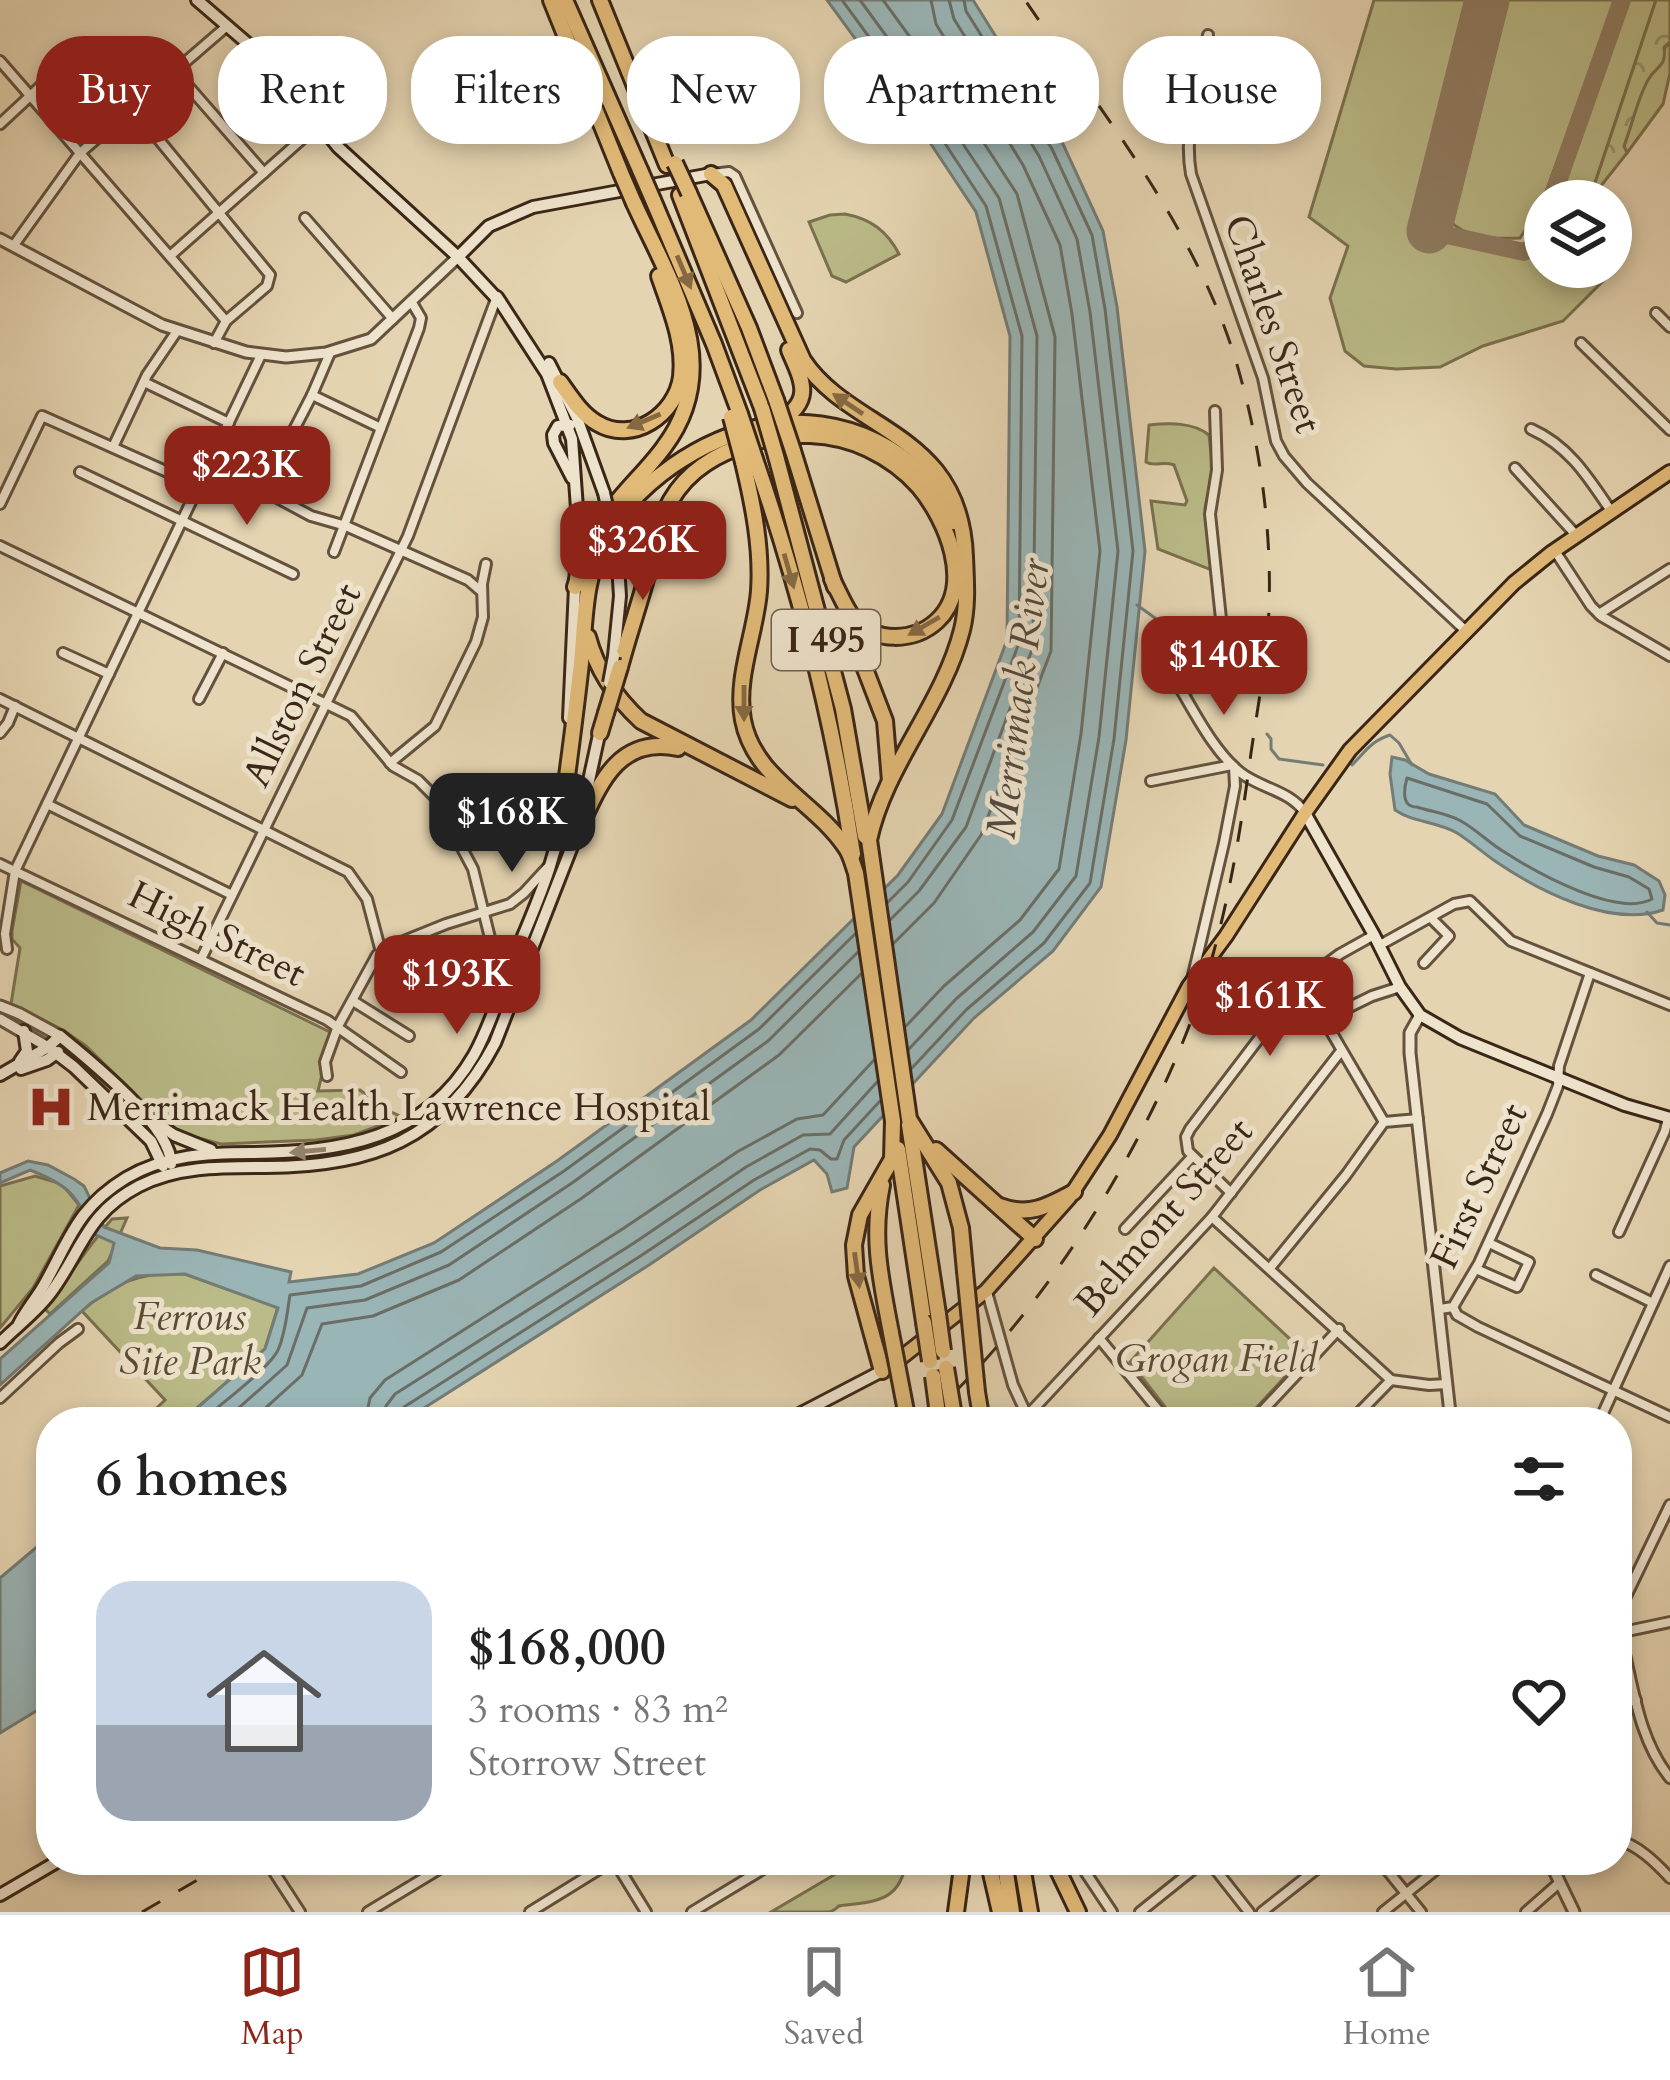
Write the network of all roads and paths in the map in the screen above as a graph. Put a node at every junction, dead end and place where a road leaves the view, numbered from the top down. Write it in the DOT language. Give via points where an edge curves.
graph roads {
  1 [pos="197,0"];
  2 [pos="551,0"];
  3 [pos="566,0"];
  4 [pos="600,0"];
  5 [pos="227,26"];
  6 [pos="1208,35"];
  7 [pos="238,36"];
  8 [pos="194,55"];
  9 [pos="0,61"];
  10 [pos="36,90"];
  11 [pos="194,93"];
  12 [pos="30,96"];
  13 [pos="0,124"];
  14 [pos="90,144"];
  15 [pos="162,144"];
  16 [pos="297,144"];
  17 [pos="338,144"];
  18 [pos="80,153"];
  19 [pos="264,172"];
  20 [pos="711,174"];
  21 [pos="634,203"];
  22 [pos="218,213"];
  23 [pos="305,218"];
  24 [pos="0,238"];
  25 [pos="14,245"];
  26 [pos="170,256"];
  27 [pos="458,257"];
  28 [pos="497,297"];
  29 [pos="412,301"];
  30 [pos="797,314"];
  31 [pos="1656,314"];
  32 [pos="393,319"];
  33 [pos="226,321"];
  34 [pos="1670,327"];
  35 [pos="178,331"];
  36 [pos="214,343"];
  37 [pos="1581,343"];
  38 [pos="330,352"];
  39 [pos="261,355"];
  40 [pos="143,382"];
  41 [pos="560,382"];
  42 [pos="312,395"];
  43 [pos="769,404"];
  44 [pos="1215,411"];
  45 [pos="229,423"];
  46 [pos="567,423"];
  47 [pos="773,424"];
  48 [pos="381,428"];
  49 [pos="1531,429"];
  50 [pos="1670,430"];
  51 [pos="585,440"];
  52 [pos="220,442"];
  53 [pos="112,447"];
  54 [pos="749,461"];
  55 [pos="276,464"];
  56 [pos="1515,468"];
  57 [pos="80,472"];
  58 [pos="1670,472"];
  59 [pos="199,486"];
  60 [pos="578,495"];
  61 [pos="0,504"];
  62 [pos="1611,511"];
  63 [pos="182,520"];
  64 [pos="346,526"];
  65 [pos="1577,536"];
  66 [pos="0,546"];
  67 [pos="401,550"];
  68 [pos="1555,551"];
  69 [pos="334,552"];
  70 [pos="964,555"];
  71 [pos="486,565"];
  72 [pos="1670,569"];
  73 [pos="293,574"];
  74 [pos="832,579"];
  75 [pos="574,587"];
  76 [pos="482,592"];
  77 [pos="139,612"];
  78 [pos="586,614"];
  79 [pos="1599,614"];
  80 [pos="1466,631"];
  81 [pos="1154,646"];
  82 [pos="63,653"];
  83 [pos="223,653"];
  84 [pos="1670,656"];
  85 [pos="617,661"];
  86 [pos="109,674"];
  87 [pos="1184,692"];
  88 [pos="0,699"];
  89 [pos="199,699"];
  90 [pos="327,703"];
  91 [pos="15,706"];
  92 [pos="0,733"];
  93 [pos="600,733"];
  94 [pos="79,738"];
  95 [pos="700,752"];
  96 [pos="390,763"];
  97 [pos="1234,765"];
  98 [pos="890,781"];
  99 [pos="1151,781"];
  100 [pos="564,799"];
  101 [pos="47,804"];
  102 [pos="809,810"];
  103 [pos="1305,813"];
  104 [pos="265,829"];
  105 [pos="578,831"];
  106 [pos="552,860"];
  107 [pos="0,864"];
  108 [pos="15,871"];
  109 [pos="232,895"];
  110 [pos="5,902"];
  111 [pos="483,910"];
  112 [pos="1431,918"];
  113 [pos="1377,940"];
  114 [pos="7,949"];
  115 [pos="381,952"];
  116 [pos="201,959"];
  117 [pos="519,963"];
  118 [pos="1424,963"];
  119 [pos="1590,973"];
  120 [pos="1302,982"];
  121 [pos="1189,986"];
  122 [pos="1400,987"];
  123 [pos="353,1001"];
  124 [pos="1670,1005"];
  125 [pos="0,1006"];
  126 [pos="1420,1015"];
  127 [pos="0,1018"];
  128 [pos="1323,1020"];
  129 [pos="338,1026"];
  130 [pos="24,1031"];
  131 [pos="409,1036"];
  132 [pos="63,1039"];
  133 [pos="52,1050"];
  134 [pos="1341,1051"];
  135 [pos="400,1072"];
  136 [pos="6,1073"];
  137 [pos="327,1076"];
  138 [pos="1558,1076"];
  139 [pos="147,1115"];
  140 [pos="1669,1118"];
  141 [pos="1418,1119"];
  142 [pos="901,1120"];
  143 [pos="1384,1122"];
  144 [pos="921,1138"];
  145 [pos="220,1153"];
  146 [pos="1192,1157"];
  147 [pos="167,1165"];
  148 [pos="908,1168"];
  149 [pos="884,1174"];
  150 [pos="1074,1192"];
  151 [pos="1231,1193"];
  152 [pos="992,1202"];
  153 [pos="1212,1216"];
  154 [pos="1125,1229"];
  155 [pos="1619,1232"];
  156 [pos="1035,1239"];
  157 [pos="1490,1243"];
  158 [pos="1670,1266"];
  159 [pos="1270,1268"];
  160 [pos="1476,1269"];
  161 [pos="1596,1275"];
  162 [pos="986,1291"];
  163 [pos="1653,1304"];
  164 [pos="1453,1307"];
  165 [pos="1440,1309"];
  166 [pos="78,1329"];
  167 [pos="1339,1329"];
  168 [pos="1099,1338"];
  169 [pos="0,1342"];
  170 [pos="938,1364"];
  171 [pos="882,1371"];
  172 [pos="1391,1380"];
  173 [pos="1447,1384"];
  174 [pos="1614,1389"];
  175 [pos="0,1398"];
  176 [pos="813,1407"];
  177 [pos="905,1407"];
  178 [pos="939,1407"];
  179 [pos="951,1407"];
  180 [pos="980,1407"];
  181 [pos="1023,1407"];
  182 [pos="1039,1407"];
  183 [pos="1156,1407"];
  184 [pos="1266,1407"];
  185 [pos="1364,1407"];
  186 [pos="1449,1407"];
  187 [pos="1606,1407"];
  188 [pos="1670,1417"];
  189 [pos="1670,1505"];
  190 [pos="1632,1584"];
  191 [pos="1670,1622"];
  192 [pos="1632,1631"];
  193 [pos="1632,1685"];
  194 [pos="1636,1700"];
  195 [pos="1632,1701"];
  196 [pos="1668,1772"];
  197 [pos="1632,1846"];
  198 [pos="36,1874"];
  199 [pos="276,1875"];
  200 [pos="429,1875"];
  201 [pos="590,1875"];
  202 [pos="623,1875"];
  203 [pos="753,1875"];
  204 [pos="961,1875"];
  205 [pos="991,1875"];
  206 [pos="1006,1875"];
  207 [pos="1026,1875"];
  208 [pos="1060,1875"];
  209 [pos="1092,1875"];
  210 [pos="1188,1875"];
  211 [pos="1219,1875"];
  212 [pos="1309,1875"];
  213 [pos="1391,1875"];
  214 [pos="1429,1875"];
  215 [pos="1556,1875"];
  216 [pos="1670,1878"];
  217 [pos="1559,1883"];
  218 [pos="1406,1894"];
  219 [pos="0,1895"];
  220 [pos="1142,1911"];
  221 [pos="300,1912"];
  222 [pos="368,1912"];
  223 [pos="530,1912"];
  224 [pos="646,1912"];
  225 [pos="692,1912"];
  226 [pos="956,1912"];
  227 [pos="1000,1912"];
  228 [pos="1012,1912"];
  229 [pos="1030,1912"];
  230 [pos="1078,1912"];
  231 [pos="1112,1912"];
  232 [pos="1249,1912"];
  233 [pos="1262,1912"];
  234 [pos="1383,1912"];
  235 [pos="1420,1912"];
  236 [pos="1526,1912"];
  237 [pos="1574,1912"];
  1 -- 5 [label="main road"];
  2 -- 21 [label="highway, bridge"];
  3 -- 54 [label="highway, I 495, one-way, bridge" via="714,344"];
  4 -- 43 [label="highway, I 495, bridge"];
  5 -- 7 [label="main road"];
  5 -- 8 [label="street"];
  6 -- 80 [label="street, Charles Street" via="1190,175 1263,378 1276,441 1307,483"];
  9 -- 12 [label="street"];
  10 -- 12 [label="street"];
  11 -- 19 [label="street"];
  12 -- 13 [label="street"];
  12 -- 18 [label="street"];
  14 -- 18 [label="street"];
  15 -- 22 [label="street"];
  16 -- 19 [label="street"];
  17 -- 27 [label="main road"];
  18 -- 25 [label="street"];
  18 -- 26 [label="street"];
  19 -- 22 [label="street"];
  20 -- 27 [label="main road" via="532,207 489,226"];
  20 -- 30 [label="street" via="735,176"];
  20 -- 47 [label="highway" via="802,381 799,406"];
  70 -- 20 [label="highway, one-way" via="962,524 938,474 830,391 803,360 724,185"];
  21 -- 41 [label="highway, one-way" via="676,326 675,398 643,426 605,428"];
  21 -- 75 [label="highway" via="683,310 693,367 666,446 606,515"];
  22 -- 26 [label="street"];
  22 -- 33 [label="street" via="271,281"];
  23 -- 32 [label="street"];
  24 -- 25 [label="street"];
  25 -- 35 [label="street"];
  26 -- 33 [label="street"];
  27 -- 28 [label="main road"];
  27 -- 29 [label="street"];
  28 -- 41 [label="main road"];
  28 -- 46 [label="main road" via="547,374"];
  28 -- 67 [label="street, Allston Street"];
  29 -- 32 [label="street"];
  29 -- 48 [label="street" via="421,322"];
  31 -- 34 [label="street"];
  32 -- 38 [label="street" via="365,342"];
  33 -- 36 [label="street"];
  35 -- 36 [label="street"];
  35 -- 40 [label="street"];
  36 -- 39 [label="street"];
  37 -- 50 [label="street"];
  38 -- 39 [label="street"];
  38 -- 42 [label="street"];
  39 -- 45 [label="street"];
  40 -- 45 [label="street"];
  40 -- 53 [label="street"];
  41 -- 51 [label="main road"];
  42 -- 48 [label="street"];
  42 -- 55 [label="street"];
  43 -- 74 [label="highway, bridge" via="793,451"];
  43 -- 148 [label="highway, I 495, bridge" via="844,709"];
  44 -- 87 [label="street" via="1210,514 1223,638 1204,678"];
  45 -- 52 [label="street"];
  46 -- 51 [label="main road"];
  46 -- 60 [label="main road"];
  46 -- 60 [label="main road" via="554,430 554,443"];
  47 -- 70 [label="highway" via="865,435 907,460 949,512"];
  47 -- 78 [label="highway" via="704,447 643,491 595,559"];
  48 -- 64 [label="street"];
  49 -- 62 [label="street" via="1573,457"];
  51 -- 85 [label="main road, bridge" via="617,550"];
  52 -- 55 [label="street"];
  52 -- 59 [label="street"];
  53 -- 59 [label="street"];
  53 -- 61 [label="street" via="41,416"];
  54 -- 102 [label="highway, one-way" via="759,588 743,721 763,764"];
  54 -- 148 [label="highway, I 495, one-way" via="808,638 836,755"];
  55 -- 64 [label="street" via="272,496"];
  56 -- 65 [label="street"];
  57 -- 63 [label="street"];
  58 -- 62 [label="highway"];
  59 -- 63 [label="street"];
  60 -- 75 [label="main road"];
  62 -- 65 [label="highway"];
  63 -- 73 [label="street"];
  63 -- 77 [label="street"];
  64 -- 67 [label="street"];
  64 -- 69 [label="street"];
  65 -- 68 [label="highway"];
  66 -- 77 [label="street"];
  67 -- 76 [label="street"];
  67 -- 90 [label="street, Allston Street"];
  68 -- 79 [label="street"];
  68 -- 80 [label="highway"];
  70 -- 98 [label="highway" via="966,604 955,654"];
  71 -- 76 [label="street"];
  72 -- 79 [label="street"];
  85 -- 74 [label="highway, one-way" via="666,509 689,476 721,453 780,436 831,437 881,456 918,486 941,521 954,567 953,594 936,622 909,636 872,632 852,617"];
  74 -- 98 [label="highway" via="885,721"];
  75 -- 100 [label="main road"];
  76 -- 96 [label="street" via="479,634 438,721"];
  77 -- 83 [label="street"];
  77 -- 86 [label="street"];
  78 -- 95 [label="highway" via="595,660 622,703"];
  78 -- 100 [label="highway"];
  79 -- 84 [label="street"];
  80 -- 103 [label="highway" via="1360,738"];
  81 -- 87 [label="street"];
  82 -- 86 [label="street"];
  83 -- 89 [label="street"];
  83 -- 90 [label="street"];
  85 -- 93 [label="highway, bridge"];
  86 -- 94 [label="street"];
  87 -- 97 [label="street"];
  88 -- 91 [label="street"];
  90 -- 96 [label="street" via="355,720"];
  90 -- 104 [label="street, Allston Street"];
  91 -- 92 [label="street"];
  91 -- 94 [label="street"];
  93 -- 105 [label="main road"];
  94 -- 101 [label="street"];
  94 -- 104 [label="street"];
  95 -- 102 [label="highway"];
  95 -- 105 [label="highway" via="649,747 619,760"];
  96 -- 111 [label="street" via="435,797 473,869"];
  97 -- 99 [label="street"];
  97 -- 103 [label="street"];
  97 -- 121 [label="street"];
  98 -- 142 [label="highway" via="869,840"];
  100 -- 106 [label="main road"];
  101 -- 108 [label="street"];
  101 -- 109 [label="street"];
  102 -- 142 [label="highway" via="848,850 856,873"];
  103 -- 113 [label="main road"];
  103 -- 121 [label="highway"];
  104 -- 109 [label="street, Allston Street"];
  104 -- 115 [label="street" via="355,879"];
  105 -- 117 [label="main road"];
  106 -- 111 [label="street" via="509,904"];
  106 -- 117 [label="main road"];
  107 -- 108 [label="street, High Street"];
  108 -- 110 [label="street"];
  108 -- 116 [label="street, High Street"];
  109 -- 116 [label="street, Allston Street"];
  110 -- 114 [label="street"];
  111 -- 115 [label="street"];
  111 -- 117 [label="street" via="493,944"];
  112 -- 113 [label="street"];
  112 -- 118 [label="street" via="1449,936"];
  112 -- 119 [label="street" via="1470,901 1511,941"];
  113 -- 120 [label="street"];
  113 -- 122 [label="main road"];
  115 -- 123 [label="street"];
  116 -- 129 [label="street, High Street"];
  117 -- 145 [label="main road, one-way" via="473,1056 409,1121 340,1147"];
  117 -- 147 [label="main road" via="485,1063 422,1131 356,1160"];
  119 -- 124 [label="street"];
  119 -- 138 [label="street, First Street"];
  120 -- 128 [label="street"];
  120 -- 146 [label="street" via="1190,1130"];
  121 -- 150 [label="highway"];
  122 -- 126 [label="main road"];
  122 -- 128 [label="street"];
  123 -- 129 [label="street"];
  123 -- 131 [label="street"];
  125 -- 132 [label="street"];
  126 -- 138 [label="main road"];
  126 -- 141 [label="street" via="1410,1033"];
  127 -- 130 [label="street"];
  128 -- 134 [label="street"];
  129 -- 135 [label="street, High Street"];
  129 -- 137 [label="street"];
  130 -- 133 [label="street"];
  130 -- 136 [label="main road" via="27,1051"];
  132 -- 133 [label="main road"];
  132 -- 139 [label="main road"];
  133 -- 136 [label="main road"];
  133 -- 147 [label="main road"];
  134 -- 143 [label="street"];
  134 -- 151 [label="street, Belmont Street"];
  138 -- 140 [label="main road"];
  138 -- 157 [label="street, First Street"];
  139 -- 145 [label="main road"];
  139 -- 147 [label="main road" via="162,1134"];
  140 -- 155 [label="street"];
  141 -- 143 [label="street"];
  141 -- 165 [label="street"];
  142 -- 144 [label="highway"];
  142 -- 149 [label="highway"];
  143 -- 159 [label="street"];
  144 -- 152 [label="highway"];
  144 -- 180 [label="highway, bridge" via="949,1183 961,1228"];
  145 -- 147 [label="main road"];
  146 -- 151 [label="street"];
  146 -- 154 [label="street"];
  147 -- 169 [label="main road" via="80,1218 64,1258"];
  148 -- 170 [label="highway, I 495, bridge"];
  149 -- 171 [label="highway, one-way" via="860,1215 854,1245"];
  149 -- 177 [label="highway, bridge" via="875,1241"];
  150 -- 152 [label="highway" via="1031,1212"];
  150 -- 156 [label="highway"];
  151 -- 153 [label="street, Belmont Street"];
  152 -- 156 [label="highway"];
  153 -- 159 [label="street"];
  153 -- 168 [label="street, Belmont Street"];
  156 -- 162 [label="highway"];
  157 -- 160 [label="street, First Street"];
  157 -- 160 [label="street" via="1528,1262 1517,1287"];
  158 -- 163 [label="street"];
  159 -- 167 [label="street"];
  160 -- 164 [label="street, First Street"];
  161 -- 163 [label="street"];
  162 -- 171 [label="highway"];
  162 -- 181 [label="street"];
  163 -- 174 [label="street"];
  164 -- 165 [label="street, First Street"];
  164 -- 174 [label="street" via="1490,1333"];
  165 -- 173 [label="street"];
  166 -- 175 [label="street"];
  167 -- 172 [label="street"];
  167 -- 184 [label="street"];
  168 -- 182 [label="street, Belmont Street"];
  168 -- 183 [label="street"];
  170 -- 178 [label="highway, I 495, bridge"];
  170 -- 179 [label="highway, I 495, bridge"];
  171 -- 176 [label="main road"];
  172 -- 173 [label="street"];
  172 -- 185 [label="street"];
  173 -- 186 [label="street"];
  174 -- 187 [label="street"];
  174 -- 188 [label="street"];
  189 -- 190 [label="street"];
  191 -- 192 [label="street"];
  193 -- 194 [label="street"];
  194 -- 195 [label="street"];
  194 -- 196 [label="street" via="1643,1731"];
  197 -- 216 [label="street"];
  198 -- 219 [label="main road"];
  199 -- 221 [label="street"];
  200 -- 222 [label="street"];
  201 -- 223 [label="street"];
  202 -- 224 [label="street"];
  203 -- 225 [label="street"];
  204 -- 226 [label="highway"];
  205 -- 227 [label="highway"];
  206 -- 228 [label="highway"];
  207 -- 229 [label="highway"];
  208 -- 230 [label="highway"];
  209 -- 231 [label="street"];
  210 -- 220 [label="street"];
  211 -- 232 [label="street"];
  212 -- 233 [label="street"];
  213 -- 218 [label="street"];
  214 -- 218 [label="street"];
  215 -- 217 [label="street"];
  217 -- 236 [label="street"];
  217 -- 237 [label="street"];
  218 -- 234 [label="street"];
  218 -- 235 [label="street"];
}
